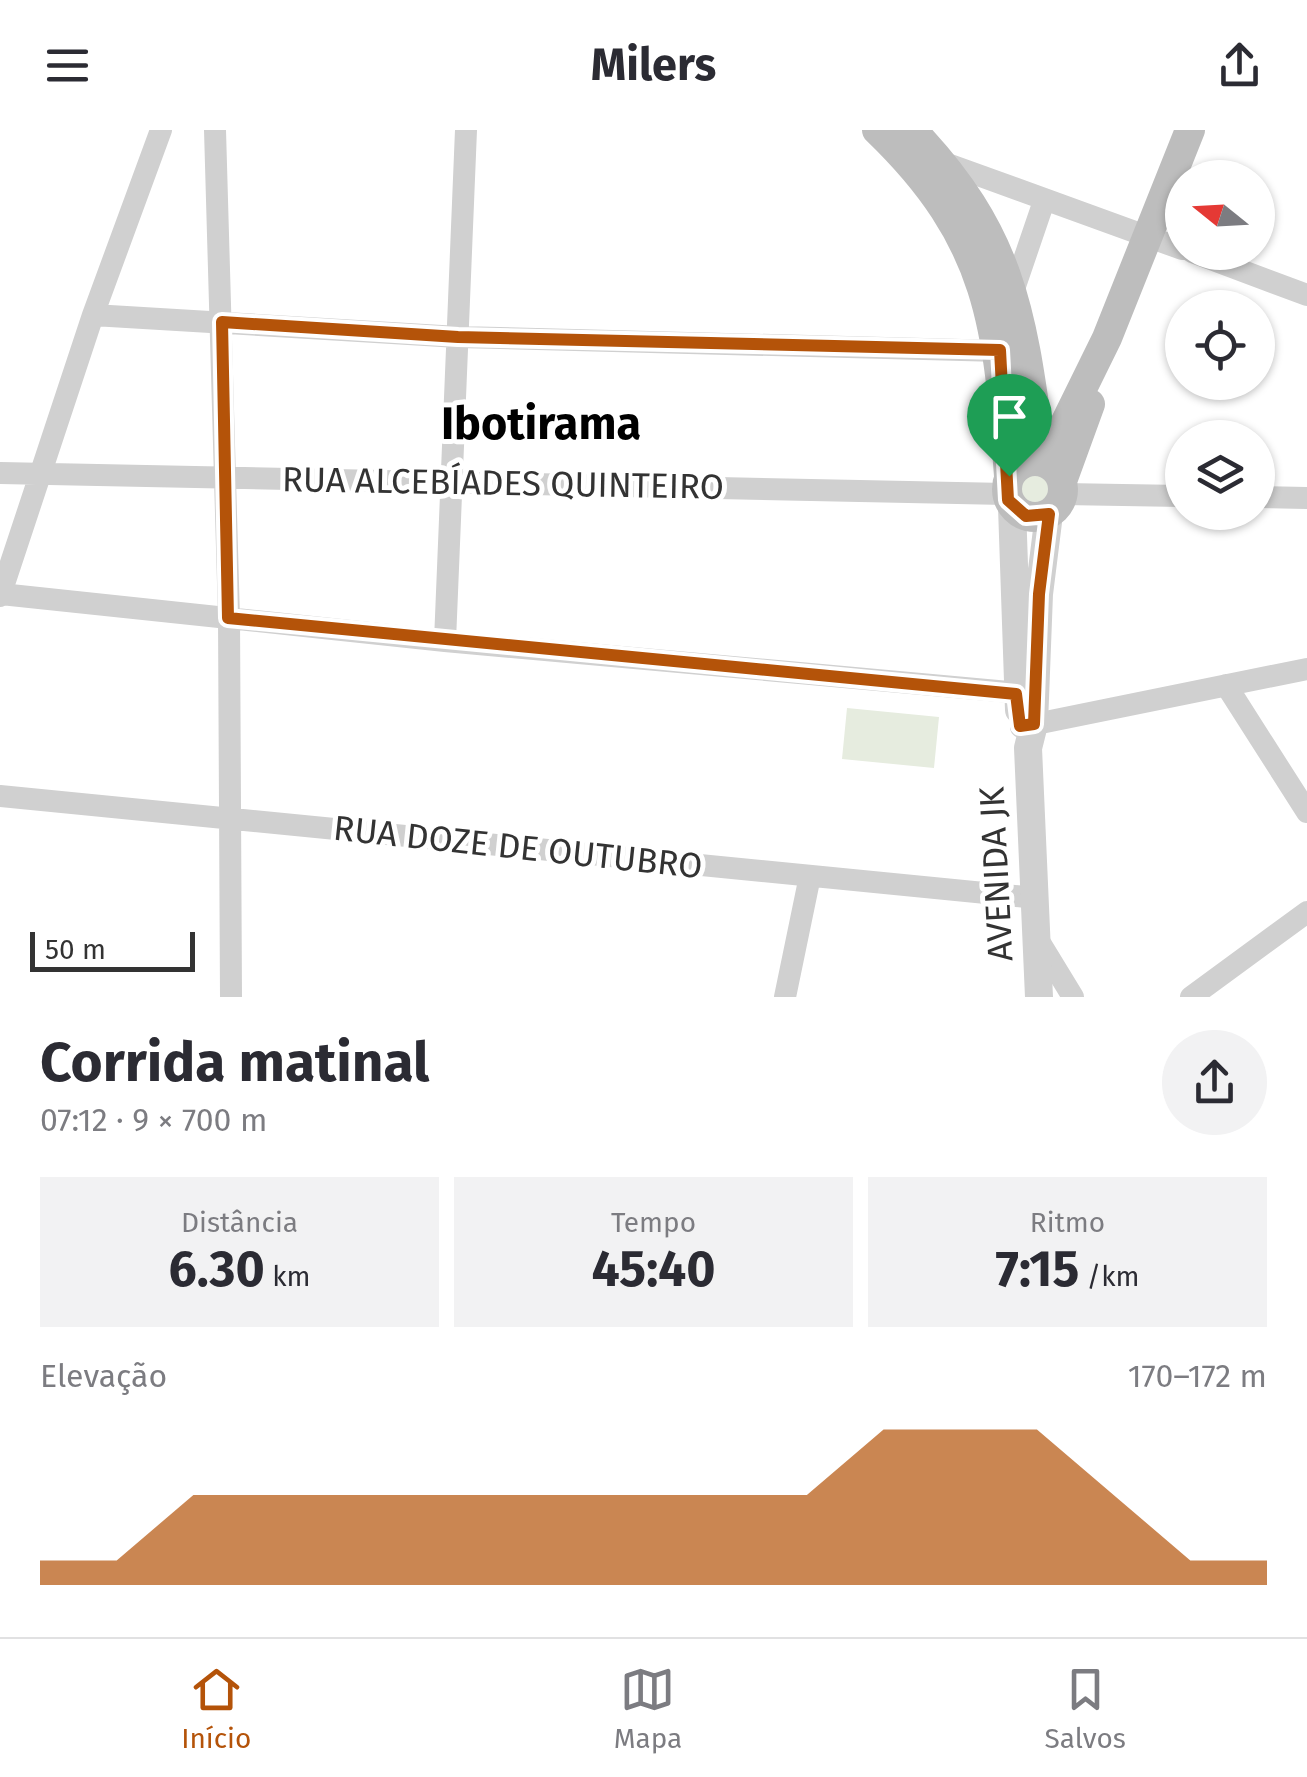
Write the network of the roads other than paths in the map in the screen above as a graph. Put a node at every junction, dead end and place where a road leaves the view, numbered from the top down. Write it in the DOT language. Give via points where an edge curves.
graph roads {
  1 [pos="161,130"];
  2 [pos="215,130"];
  3 [pos="466,130"];
  4 [pos="877,130"];
  5 [pos="912,130"];
  6 [pos="1190,130"];
  7 [pos="942,162"];
  8 [pos="1044,201"];
  9 [pos="1149,236"];
  10 [pos="1165,242"];
  11 [pos="1239,270"];
  12 [pos="1014,289"];
  13 [pos="1307,296"];
  14 [pos="93,315"];
  15 [pos="222,322"];
  16 [pos="458,337"];
  17 [pos="1107,338"];
  18 [pos="1000,350"];
  19 [pos="1028,364"];
  20 [pos="1088,373"];
  21 [pos="0,473"];
  22 [pos="40,473"];
  23 [pos="225,476"];
  24 [pos="1052,482"];
  25 [pos="452,484"];
  26 [pos="1009,492"];
  27 [pos="1306,493"];
  28 [pos="1165,494"];
  29 [pos="1275,496"];
  30 [pos="0,595"];
  31 [pos="228,618"];
  32 [pos="446,641"];
  33 [pos="1307,669"];
  34 [pos="1226,685"];
  35 [pos="1025,694"];
  36 [pos="1028,733"];
  37 [pos="0,796"];
  38 [pos="1307,812"];
  39 [pos="230,818"];
  40 [pos="810,876"];
  41 [pos="1036,898"];
  42 [pos="1307,912"];
  43 [pos="1037,938"];
  44 [pos="231,997"];
  45 [pos="785,997"];
  46 [pos="1039,997"];
  47 [pos="1074,997"];
  48 [pos="1191,997"];
  1 -- 14 [label="street"];
  2 -- 15 [label="street"];
  3 -- 16 [label="street"];
  4 -- 18 [label="main road" via="949,217 976,268"];
  5 -- 7 [label="main road"];
  6 -- 9 [label="main road, AVENIDA JK"];
  7 -- 8 [label="street"];
  7 -- 12 [label="main road" via="988,227"];
  8 -- 9 [label="street"];
  8 -- 12 [label="street"];
  9 -- 10 [label="street"];
  9 -- 17 [label="main road, AVENIDA JK"];
  11 -- 13 [label="street"];
  12 -- 19 [label="main road"];
  14 -- 15 [label="street"];
  14 -- 22 [label="street"];
  15 -- 16 [label="street"];
  15 -- 23 [label="street"];
  16 -- 18 [label="street"];
  16 -- 25 [label="street"];
  17 -- 20 [label="main road, AVENIDA JK"];
  17 -- 24 [label="main road, AVENIDA JK"];
  18 -- 26 [label="main road"];
  19 -- 20 [label="main road" via="1056,374"];
  19 -- 24 [label="main road"];
  20 -- 24 [label="main road, AVENIDA JK"];
  21 -- 22 [label="street, RUA ALCEBÍADES QUINTEIRO"];
  22 -- 23 [label="street, RUA ALCEBÍADES QUINTEIRO"];
  22 -- 30 [label="street"];
  23 -- 25 [label="street, RUA ALCEBÍADES QUINTEIRO"];
  23 -- 31 [label="street"];
  24 -- 26 [label="main road" via="1020,464"];
  24 -- 26 [label="main road" via="1034,518"];
  24 -- 28 [label="street"];
  24 -- 35 [label="street, AVENIDA JK"];
  25 -- 26 [label="street, RUA ALCEBÍADES QUINTEIRO"];
  25 -- 32 [label="street"];
  26 -- 35 [label="street, AVENIDA JK"];
  27 -- 29 [label="street"];
  30 -- 31 [label="street"];
  31 -- 32 [label="street"];
  31 -- 39 [label="street"];
  32 -- 35 [label="street"];
  33 -- 34 [label="street"];
  34 -- 36 [label="street"];
  34 -- 38 [label="street"];
  35 -- 36 [label="street, AVENIDA JK"];
  36 -- 41 [label="street, AVENIDA JK"];
  37 -- 39 [label="street, RUA DOZE DE OUTUBRO"];
  39 -- 40 [label="street, RUA DOZE DE OUTUBRO"];
  39 -- 44 [label="street"];
  40 -- 41 [label="street, RUA DOZE DE OUTUBRO"];
  40 -- 45 [label="street"];
  41 -- 43 [label="street, AVENIDA JK"];
  42 -- 48 [label="street"];
  43 -- 46 [label="street, AVENIDA JK"];
  43 -- 47 [label="street"];
}
